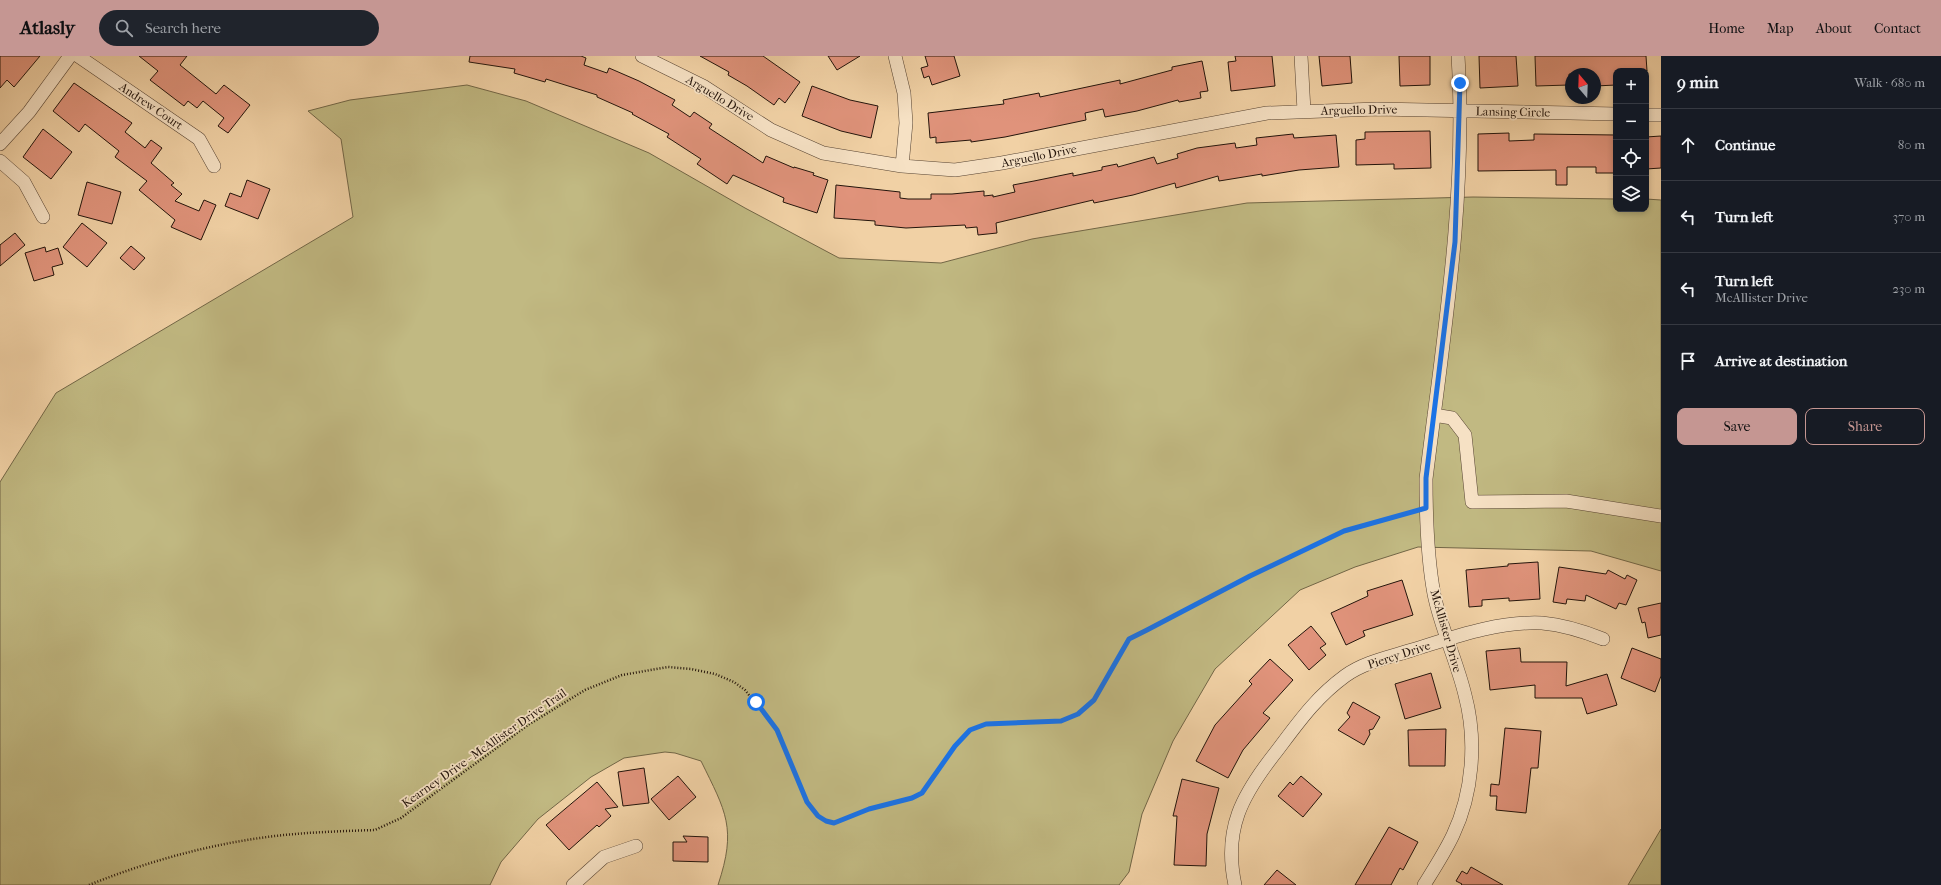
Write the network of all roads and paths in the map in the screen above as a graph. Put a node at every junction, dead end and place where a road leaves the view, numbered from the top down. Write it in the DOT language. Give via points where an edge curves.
graph roads {
  1 [pos="70,56"];
  2 [pos="78,56"];
  3 [pos="642,56"];
  4 [pos="895,56"];
  5 [pos="1301,56"];
  6 [pos="1458,56"];
  7 [pos="1304,111"];
  8 [pos="1459,111"];
  9 [pos="1613,114"];
  10 [pos="1649,115"];
  11 [pos="1661,115"];
  12 [pos="0,144"];
  13 [pos="0,161"];
  14 [pos="214,166"];
  15 [pos="902,166"];
  16 [pos="43,217"];
  17 [pos="1434,415"];
  18 [pos="1426,508"];
  19 [pos="1661,516"];
  20 [pos="1603,639"];
  21 [pos="1447,640"];
  22 [pos="636,846"];
  23 [pos="89,885"];
  24 [pos="573,885"];
  25 [pos="1235,885"];
  26 [pos="1424,885"];
  1 -- 12 [label="street" via="29,112"];
  2 -- 14 [label="street, Andrew Court" via="199,139"];
  3 -- 15 [label="street, Arguello Drive" via="703,86 771,130 823,153"];
  4 -- 15 [label="street" via="904,93 906,123"];
  5 -- 7 [label="street"];
  6 -- 8 [label="street, McAllister Drive"];
  7 -- 8 [label="street, Arguello Drive"];
  7 -- 15 [label="street, Arguello Drive" via="1267,113 955,170"];
  8 -- 9 [label="street, Lansing Circle"];
  8 -- 17 [label="street, McAllister Drive" via="1455,242"];
  10 -- 11 [label="street"];
  13 -- 16 [label="street" via="24,182"];
  17 -- 18 [label="street, McAllister Drive" via="1426,478"];
  17 -- 19 [label="street" via="1452,418 1465,435 1472,502 1566,501"];
  18 -- 21 [label="street, McAllister Drive" via="1434,594"];
  18 -- 23 [label="path, Kearney Drive - McAllister Drive Trail" via="1344,531 1129,639 1094,700 1078,714 1061,721 986,724 970,730 955,746 922,793 834,823 818,816 807,802 777,730 746,690 715,674 692,668 668,667 622,675 585,690 528,725 387,826 375,830 284,835 240,841 151,862"];
  20 -- 21 [label="street, Piercy Drive" via="1572,627 1542,623 1496,627"];
  21 -- 25 [label="street, Piercy Drive" via="1376,661 1346,675 1316,700 1253,782 1238,813 1231,842"];
  21 -- 26 [label="street, McAllister Drive" via="1470,716 1472,743 1468,791 1453,835"];
  22 -- 24 [label="street" via="604,857"];
}
